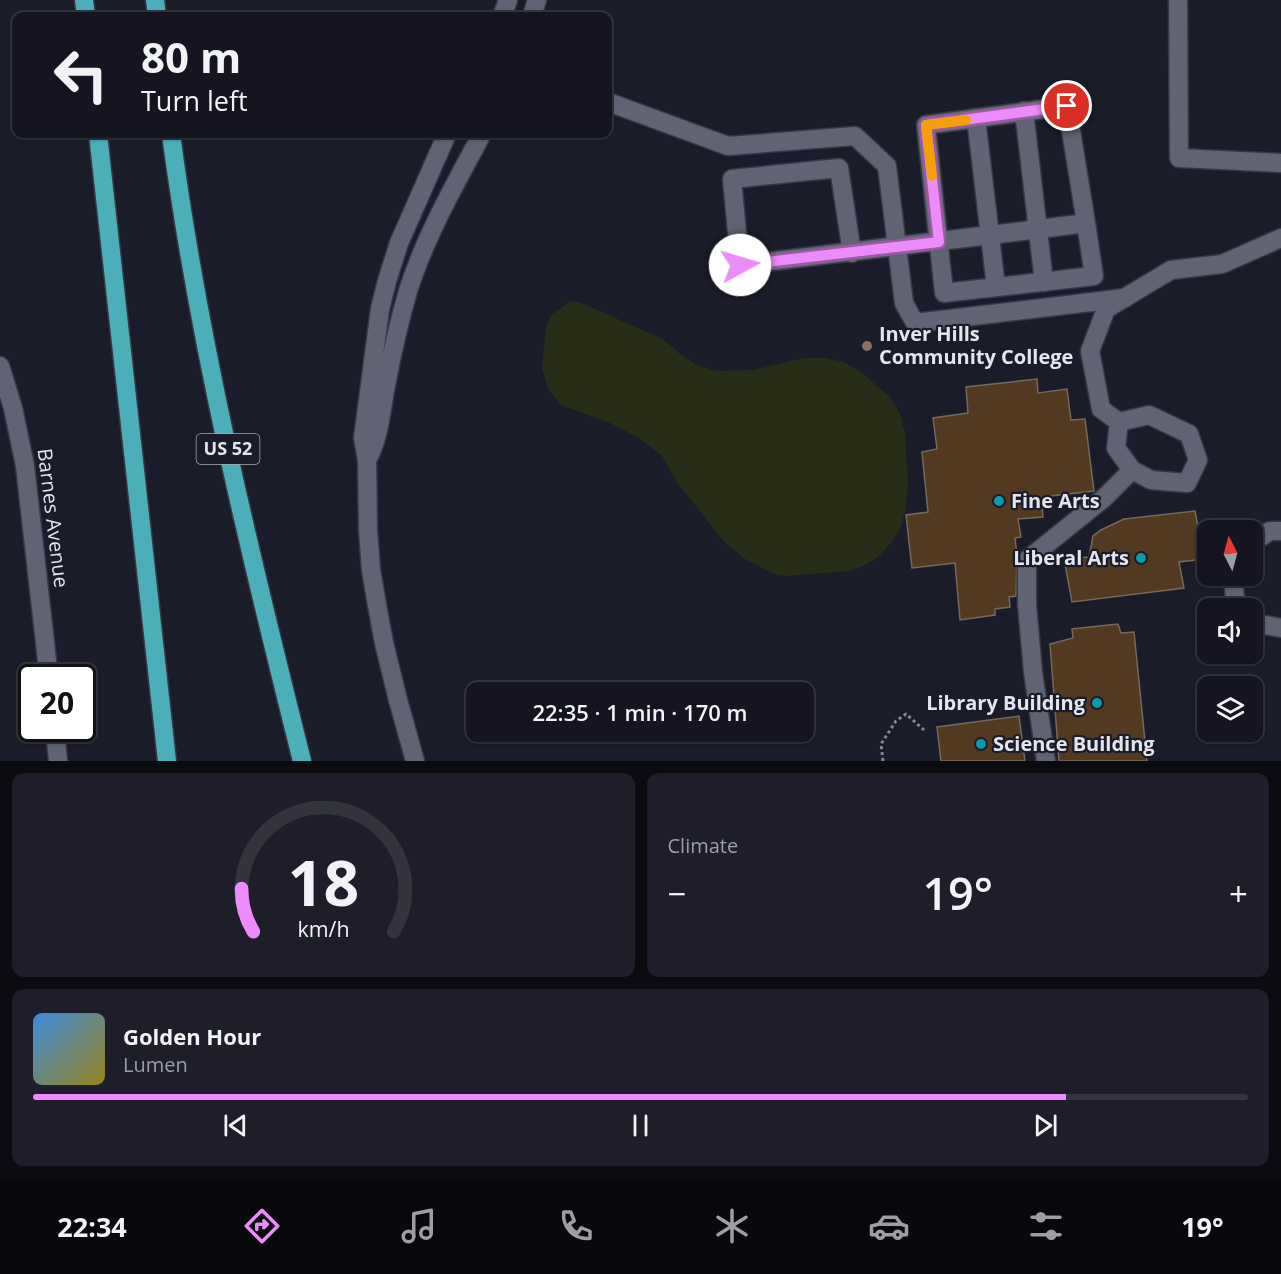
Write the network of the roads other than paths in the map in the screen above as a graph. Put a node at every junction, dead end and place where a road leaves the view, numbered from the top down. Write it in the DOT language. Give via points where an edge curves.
graph roads {
  1 [pos="1178,0"];
  2 [pos="612,103"];
  3 [pos="1024,111"];
  4 [pos="976,118"];
  5 [pos="99,138"];
  6 [pos="172,138"];
  7 [pos="445,138"];
  8 [pos="480,138"];
  9 [pos="1281,163"];
  10 [pos="1086,223"];
  11 [pos="1038,230"];
  12 [pos="990,236"];
  13 [pos="1281,238"];
  14 [pos="939,242"];
  15 [pos="897,248"];
  16 [pos="852,253"];
  17 [pos="1044,282"];
  18 [pos="996,287"];
  19 [pos="1125,298"];
  20 [pos="0,366"];
  21 [pos="1119,422"];
  22 [pos="367,460"];
  23 [pos="1132,471"];
  24 [pos="1281,531"];
  25 [pos="1263,536"];
  26 [pos="1263,625"];
  27 [pos="1281,628"];
  28 [pos="47,664"];
  29 [pos="56,742"];
  30 [pos="58,761"];
  31 [pos="167,761"];
  32 [pos="302,761"];
  33 [pos="416,761"];
  34 [pos="1046,761"];
  1 -- 9 [label="street" via="1179,158"];
  2 -- 15 [label="street" via="728,146 855,136 887,166"];
  3 -- 4 [label="street"];
  3 -- 10 [label="street" via="1067,106"];
  3 -- 11 [label="street"];
  4 -- 12 [label="street"];
  4 -- 14 [label="street" via="926,125"];
  5 -- 31 [label="highway"];
  6 -- 32 [label="highway, US 52" via="212,375"];
  7 -- 22 [label="street" via="387,280 363,438"];
  8 -- 22 [label="street" via="420,257 408,290 375,446"];
  10 -- 11 [label="street"];
  10 -- 17 [label="street" via="1094,276"];
  11 -- 12 [label="street"];
  11 -- 17 [label="street"];
  12 -- 14 [label="street"];
  12 -- 18 [label="street"];
  13 -- 19 [label="street" via="1222,264 1171,270"];
  14 -- 15 [label="street"];
  14 -- 18 [label="street" via="944,293"];
  15 -- 16 [label="street"];
  15 -- 19 [label="street" via="904,303 915,323"];
  16 -- 16 [label="street" via="740,265 732,179 839,168"];
  17 -- 18 [label="street"];
  19 -- 21 [label="street" via="1106,309 1090,351 1101,409"];
  20 -- 28 [label="street, Barnes Avenue" via="25,466"];
  21 -- 23 [label="street" via="1116,448"];
  21 -- 23 [label="street" via="1149,415 1189,434 1198,460 1188,483 1151,480"];
  22 -- 33 [label="street" via="371,570 384,643"];
  23 -- 34 [label="street" via="1027,560 1033,672"];
  24 -- 25 [label="street"];
  26 -- 27 [label="street"];
  29 -- 30 [label="street"];
}
